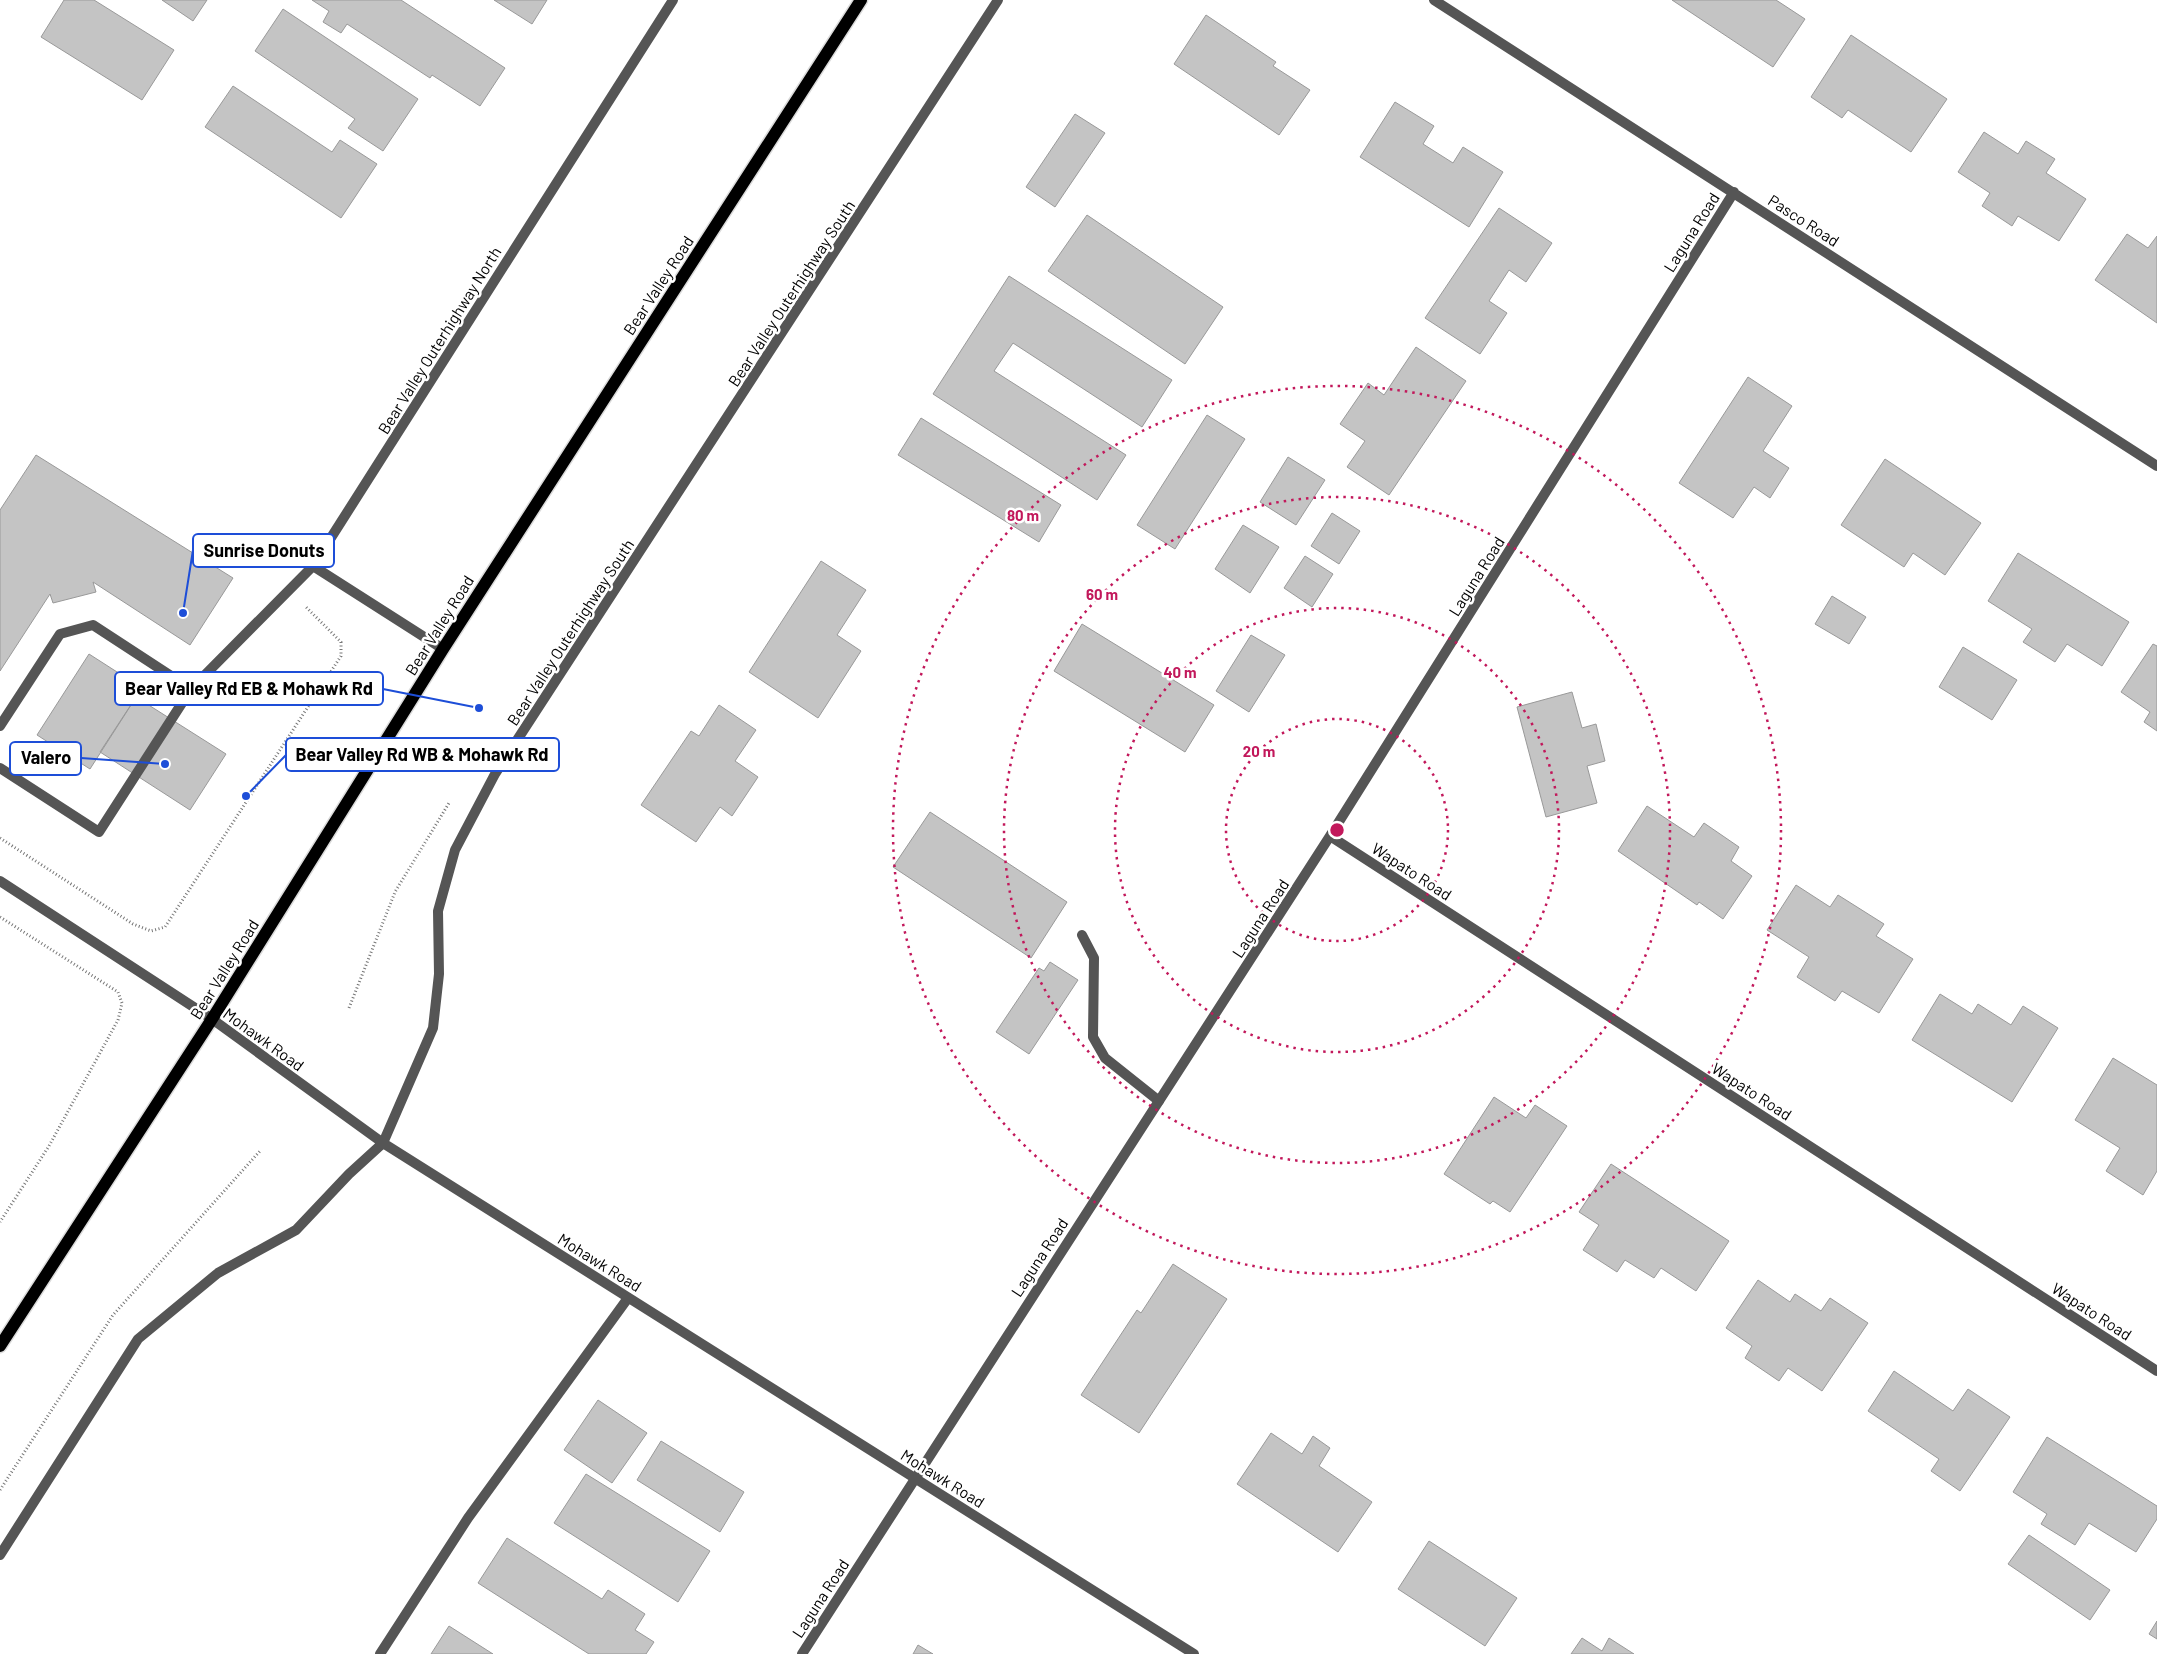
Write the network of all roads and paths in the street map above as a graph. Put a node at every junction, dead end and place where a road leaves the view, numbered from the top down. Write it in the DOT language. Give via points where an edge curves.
graph roads {
  1 [pos="673,0"];
  2 [pos="861,0"];
  3 [pos="998,0"];
  4 [pos="1434,0"];
  5 [pos="1734,192"];
  6 [pos="2157,466"];
  7 [pos="313,566"];
  8 [pos="292,588"];
  9 [pos="443,649"];
  10 [pos="191,688"];
  11 [pos="0,726"];
  12 [pos="0,768"];
  13 [pos="1330,836"];
  14 [pos="0,838"];
  15 [pos="0,881"];
  16 [pos="0,917"];
  17 [pos="1082,935"];
  18 [pos="212,1019"];
  19 [pos="1159,1101"];
  20 [pos="383,1143"];
  21 [pos="260,1151"];
  22 [pos="0,1222"];
  23 [pos="628,1298"];
  24 [pos="0,1346"];
  25 [pos="2157,1371"];
  26 [pos="915,1478"];
  27 [pos="0,1490"];
  28 [pos="0,1555"];
  29 [pos="380,1654"];
  30 [pos="802,1654"];
  31 [pos="1194,1654"];
  1 -- 7 [label="street, Bear Valley Outerhighway North"];
  2 -- 9 [label="main road, Bear Valley Road"];
  3 -- 20 [label="street, Bear Valley Outerhighway South" via="495,774 455,850 438,911 439,974 433,1028"];
  4 -- 5 [label="street, Pasco Road"];
  5 -- 6 [label="street, Pasco Road"];
  5 -- 13 [label="street, Laguna Road"];
  7 -- 8 [label="street, Bear Valley Outerhighway North"];
  7 -- 9 [label="street"];
  8 -- 10 [label="street, Bear Valley Outerhighway North"];
  8 -- 14 [label="path" via="302,603 341,642 341,656 164,927 151,931 133,924"];
  9 -- 18 [label="main road, Bear Valley Road"];
  10 -- 11 [label="street" via="93,625 60,634"];
  10 -- 12 [label="street, Bear Valley Outerhighway North" via="99,832"];
  13 -- 19 [label="street, Laguna Road"];
  13 -- 25 [label="street, Wapato Road"];
  15 -- 18 [label="street, Mohawk Road"];
  16 -- 22 [label="path" via="118,992 122,1003 118,1020 49,1146"];
  17 -- 19 [label="street" via="1094,958 1092,1036 1105,1058"];
  18 -- 20 [label="street, Mohawk Road"];
  18 -- 24 [label="main road, Bear Valley Road"];
  19 -- 26 [label="street, Laguna Road"];
  20 -- 23 [label="street, Mohawk Road"];
  20 -- 28 [label="street, Bear Valley Outerhighway South" via="296,1230 218,1273 138,1339"];
  21 -- 27 [label="path" via="113,1315"];
  23 -- 26 [label="street, Mohawk Road"];
  23 -- 29 [label="street" via="468,1518"];
  26 -- 30 [label="street, Laguna Road"];
  26 -- 31 [label="street, Mohawk Road"];
}
